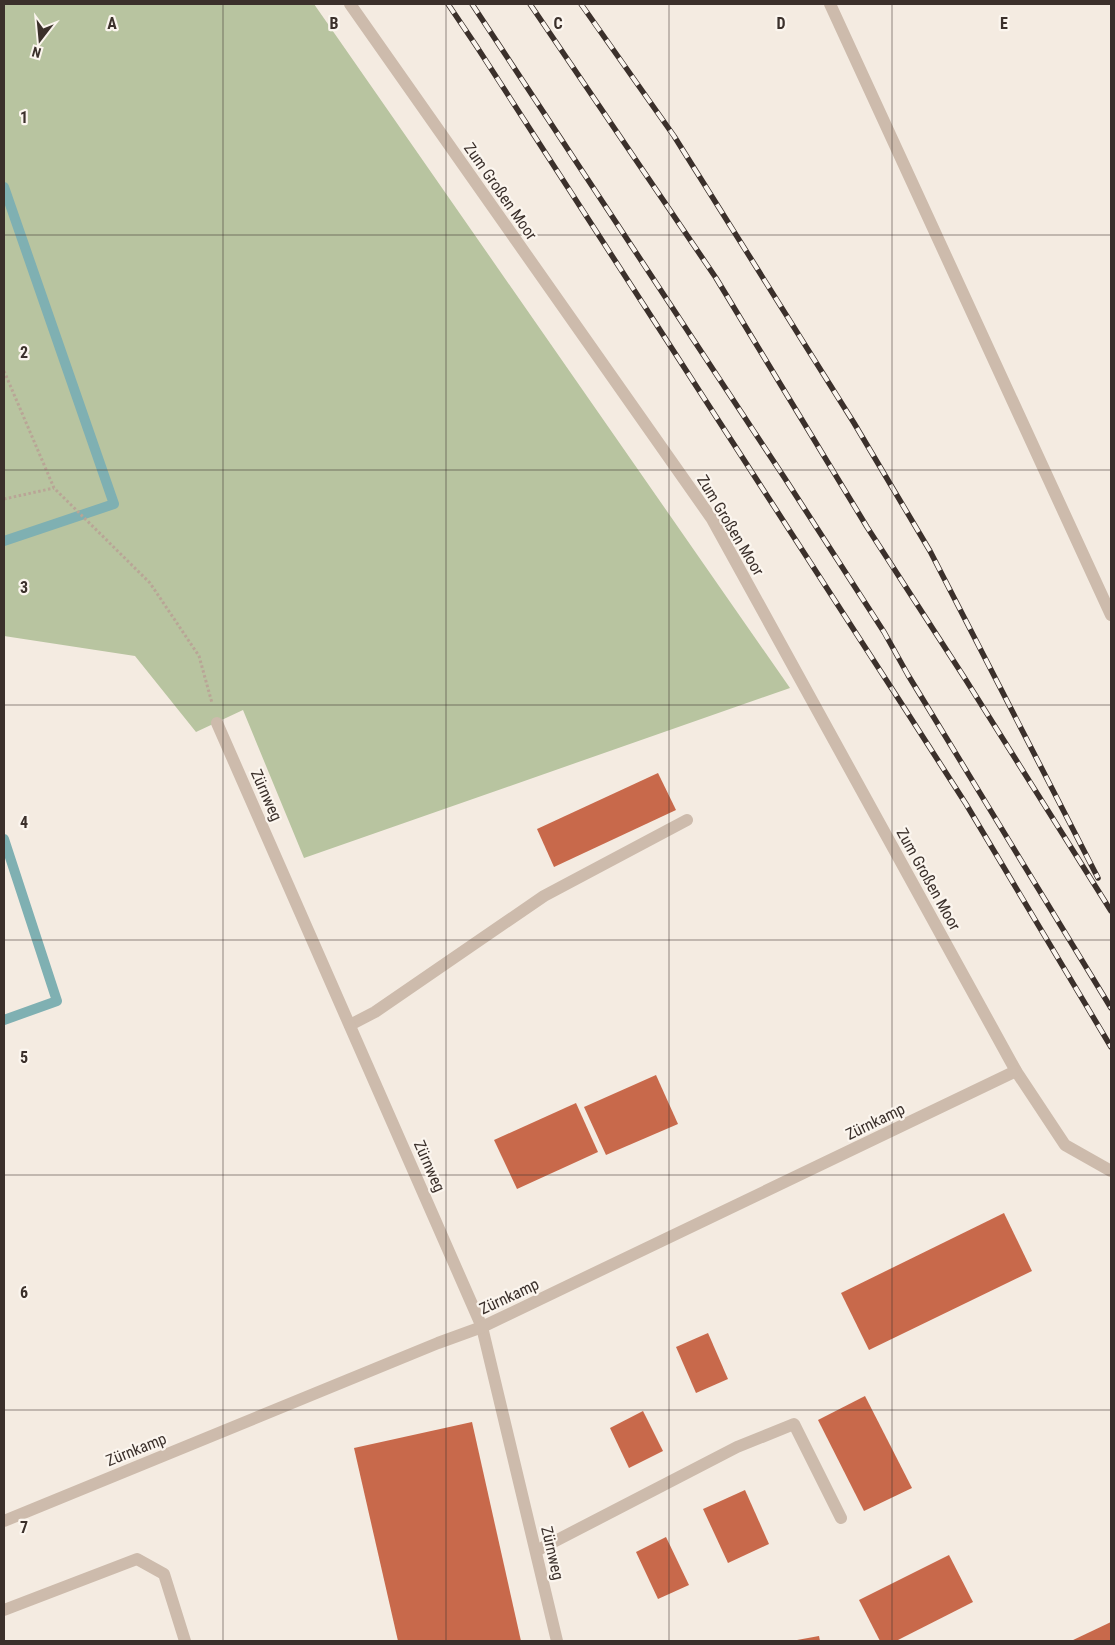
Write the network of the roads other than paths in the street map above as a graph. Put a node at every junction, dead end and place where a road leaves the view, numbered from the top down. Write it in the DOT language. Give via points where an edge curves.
graph roads {
  1 [pos="350,4"];
  2 [pos="830,4"];
  3 [pos="1111,615"];
  4 [pos="218,723"];
  5 [pos="686,820"];
  6 [pos="350,1025"];
  7 [pos="1016,1071"];
  8 [pos="1111,1170"];
  9 [pos="482,1327"];
  10 [pos="841,1518"];
  11 [pos="4,1521"];
  12 [pos="536,1551"];
  13 [pos="4,1610"];
  14 [pos="185,1641"];
  15 [pos="558,1641"];
  1 -- 7 [label="street, Zum Großen Moor" via="712,519"];
  2 -- 3 [label="street"];
  4 -- 6 [label="street, Zürnweg"];
  5 -- 6 [label="street" via="544,896 375,1012"];
  6 -- 9 [label="street, Zürnweg"];
  7 -- 8 [label="street, Zum Großen Moor" via="1064,1145"];
  7 -- 9 [label="street, Zürnkamp"];
  9 -- 11 [label="street, Zürnkamp"];
  9 -- 12 [label="street, Zürnweg"];
  10 -- 12 [label="street" via="794,1424 737,1447"];
  12 -- 15 [label="street, Zürnweg"];
  13 -- 14 [label="street" via="137,1559 164,1574"];
}
